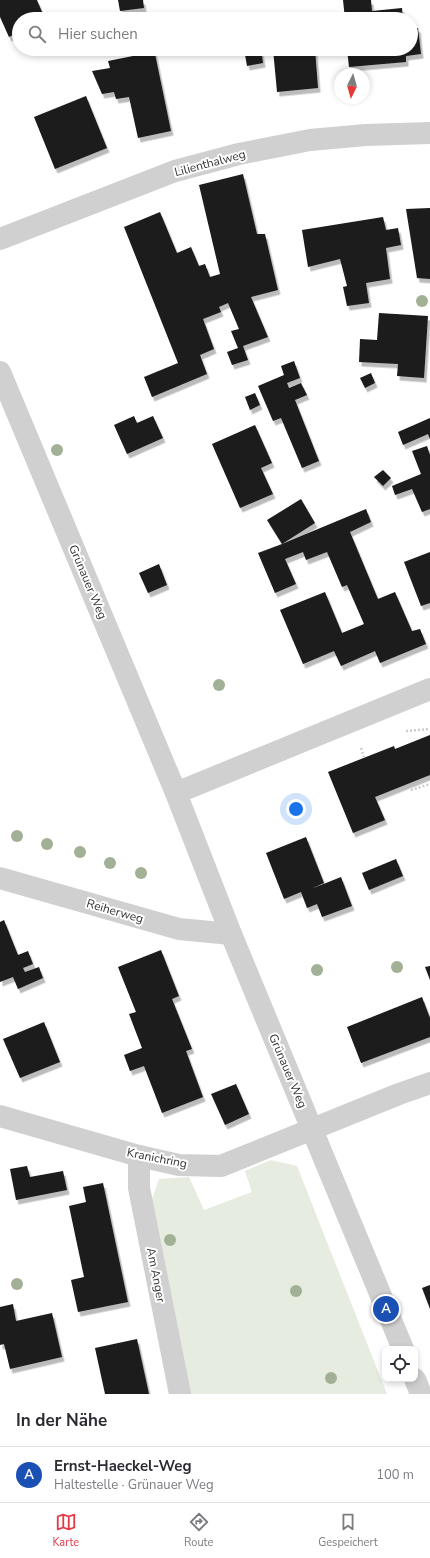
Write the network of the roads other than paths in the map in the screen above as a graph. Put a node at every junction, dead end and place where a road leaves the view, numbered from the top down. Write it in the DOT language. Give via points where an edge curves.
graph roads {
  1 [pos="430,133"];
  2 [pos="0,239"];
  3 [pos="0,372"];
  4 [pos="430,689"];
  5 [pos="176,793"];
  6 [pos="0,878"];
  7 [pos="231,934"];
  8 [pos="430,1083"];
  9 [pos="0,1116"];
  10 [pos="312,1129"];
  11 [pos="139,1156"];
  12 [pos="401,1346"];
  13 [pos="416,1382"];
  14 [pos="180,1394"];
  15 [pos="421,1394"];
  1 -- 2 [label="street, Lilienthalweg" via="310,140 239,154 175,171"];
  3 -- 5 [label="street, Grünauer Weg"];
  4 -- 5 [label="street"];
  5 -- 7 [label="street, Grünauer Weg"];
  6 -- 7 [label="street, Reiherweg" via="179,929"];
  7 -- 10 [label="street, Grünauer Weg"];
  8 -- 10 [label="street, Kranichring"];
  9 -- 11 [label="street, Kranichring"];
  10 -- 11 [label="street, Kranichring" via="221,1166 179,1165"];
  10 -- 12 [label="street, Grünauer Weg"];
  11 -- 14 [label="street, Am Anger" via="139,1188"];
  13 -- 15 [label="street"];
}
